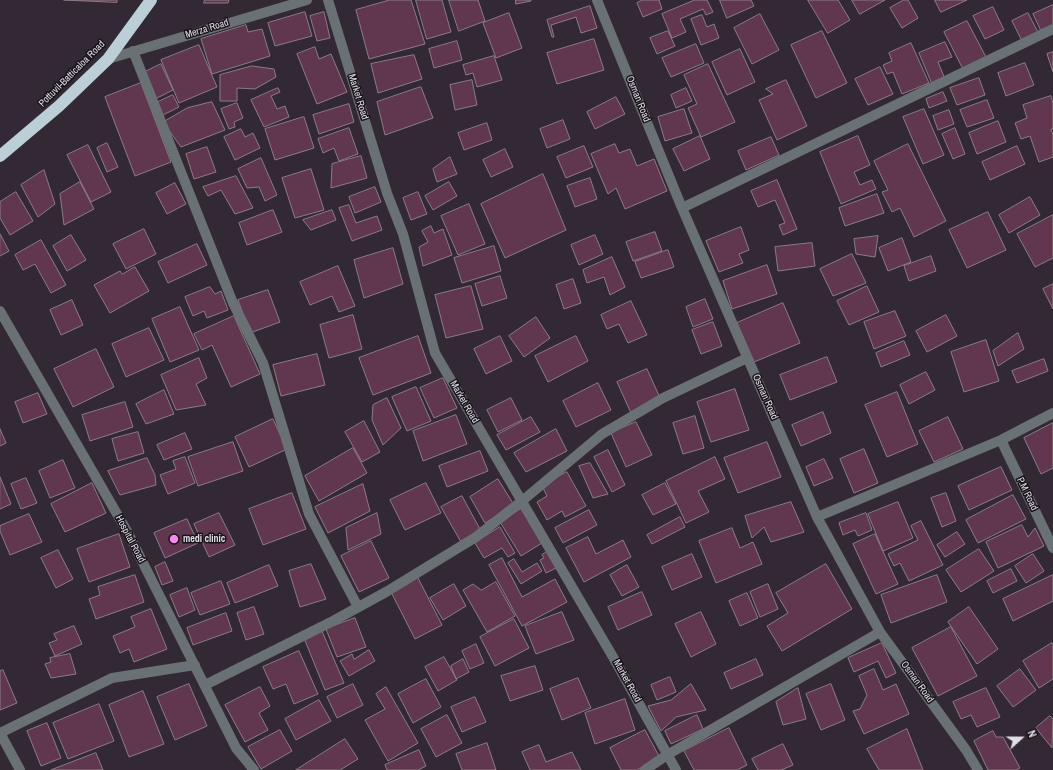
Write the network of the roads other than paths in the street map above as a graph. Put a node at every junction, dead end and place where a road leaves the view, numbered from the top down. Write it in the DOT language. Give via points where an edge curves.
graph roads {
  1 [pos="151,0"];
  2 [pos="307,0"];
  3 [pos="328,0"];
  4 [pos="597,0"];
  5 [pos="1053,29"];
  6 [pos="134,51"];
  7 [pos="108,58"];
  8 [pos="0,156"];
  9 [pos="682,208"];
  10 [pos="0,311"];
  11 [pos="747,358"];
  12 [pos="1053,413"];
  13 [pos="1001,440"];
  14 [pos="522,502"];
  15 [pos="817,517"];
  16 [pos="1053,548"];
  17 [pos="358,607"];
  18 [pos="880,632"];
  19 [pos="194,665"];
  20 [pos="205,686"];
  21 [pos="0,733"];
  22 [pos="668,755"];
  23 [pos="20,770"];
  24 [pos="254,770"];
  25 [pos="645,770"];
  26 [pos="676,770"];
  27 [pos="978,770"];
  1 -- 7 [label="highway, Pottuvil-Batticaloa Road"];
  2 -- 6 [label="street, Merza Road"];
  3 -- 14 [label="street, Market Road" via="387,193 403,234 435,353"];
  4 -- 9 [label="street, Osman Road"];
  5 -- 9 [label="street"];
  6 -- 7 [label="street, Merza Road"];
  6 -- 17 [label="street" via="233,303 263,363 309,514"];
  7 -- 8 [label="highway, Pottuvil-Batticaloa Road" via="59,106"];
  9 -- 11 [label="street, Osman Road"];
  10 -- 19 [label="street, Hospital Road" via="128,533"];
  11 -- 14 [label="street" via="663,398 602,434"];
  11 -- 15 [label="street, Osman Road"];
  12 -- 13 [label="street"];
  13 -- 15 [label="street"];
  13 -- 16 [label="street, P.M Road"];
  14 -- 17 [label="street" via="476,537"];
  14 -- 22 [label="street, Market Road"];
  15 -- 18 [label="street, Osman Road"];
  17 -- 20 [label="street"];
  18 -- 22 [label="street"];
  18 -- 27 [label="street, Osman Road"];
  19 -- 20 [label="street, Hospital Road"];
  19 -- 21 [label="street" via="112,678"];
  20 -- 24 [label="street, Hospital Road" via="236,748"];
  21 -- 23 [label="street"];
  22 -- 25 [label="street"];
  22 -- 26 [label="street, Market Road"];
}
